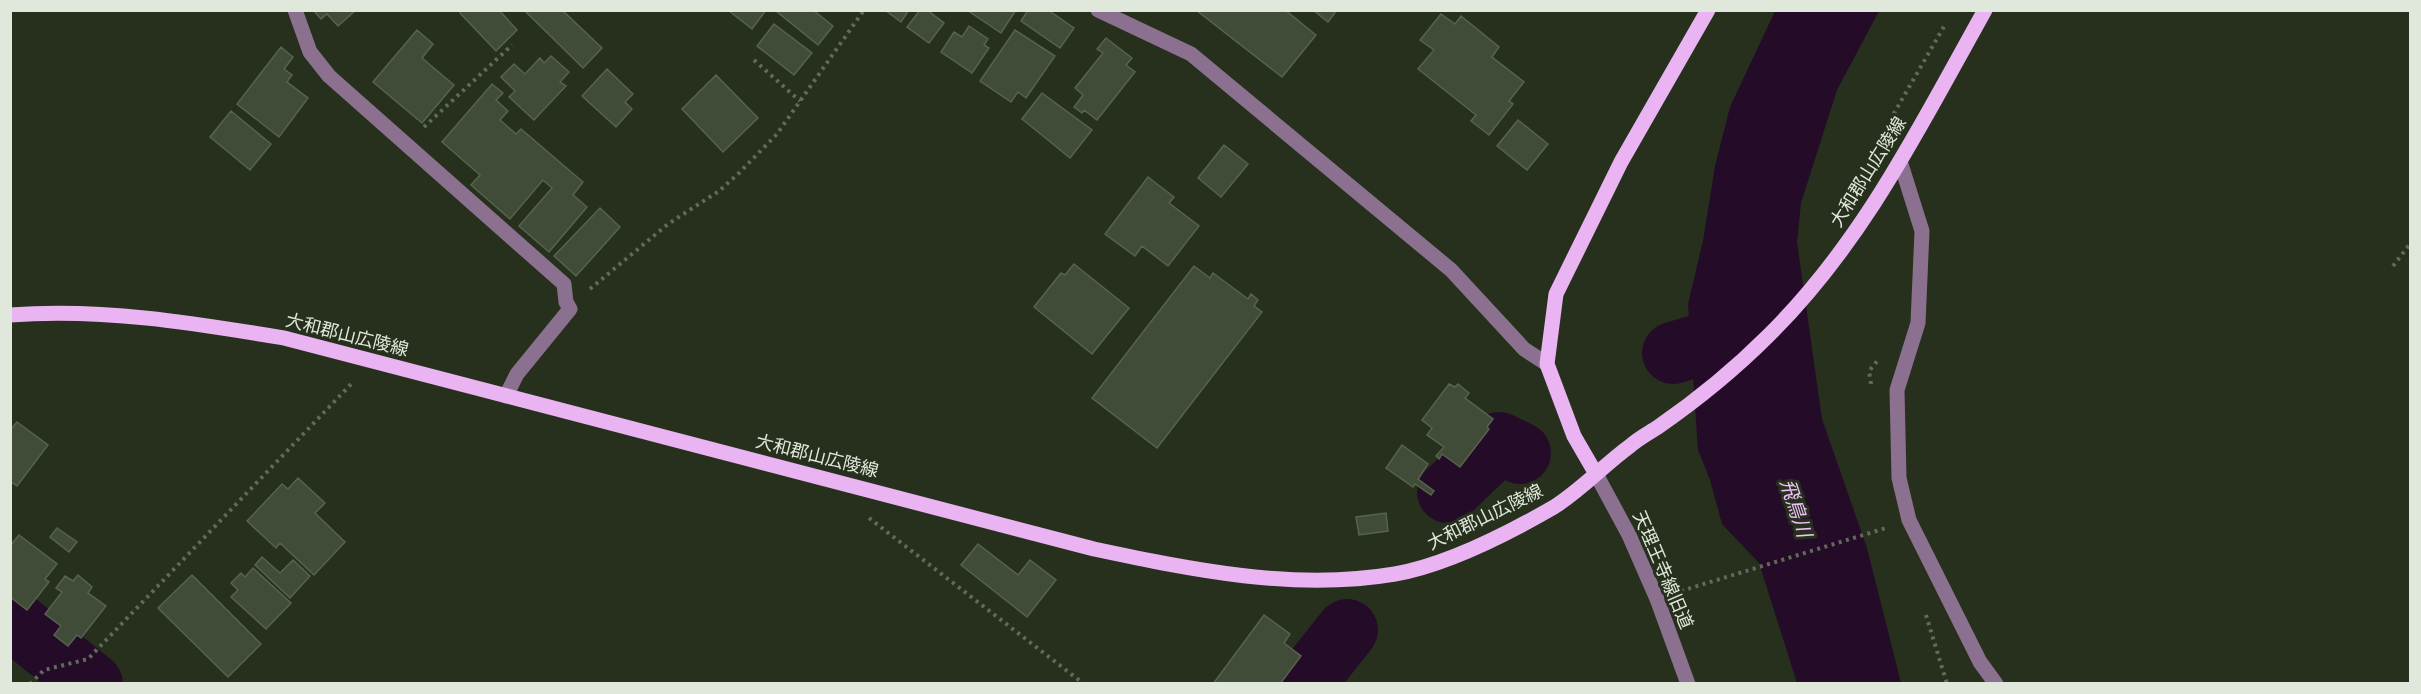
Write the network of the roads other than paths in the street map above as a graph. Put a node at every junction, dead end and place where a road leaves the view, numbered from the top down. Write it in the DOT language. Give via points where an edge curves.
graph roads {
  1 [pos="295,10"];
  2 [pos="1098,10"];
  3 [pos="1708,10"];
  4 [pos="1985,10"];
  5 [pos="1900,161"];
  6 [pos="10,315"];
  7 [pos="1547,364"];
  8 [pos="506,396"];
  9 [pos="1596,474"];
  10 [pos="1688,684"];
  11 [pos="1996,684"];
  1 -- 8 [label="street" via="310,52 330,76 564,284 570,309 517,374"];
  2 -- 7 [label="street" via="1191,54 1451,270 1524,350"];
  3 -- 7 [label="main road" via="1621,162 1556,294"];
  4 -- 5 [label="main road, 大和郡山広陵線"];
  5 -- 9 [label="main road, 大和郡山広陵線" via="1876,205 1821,280 1769,336"];
  5 -- 11 [label="street" via="1922,231 1918,323 1897,390 1899,478 1909,520 1980,662"];
  6 -- 8 [label="main road, 大和郡山広陵線" via="45,312 151,317 284,338"];
  7 -- 9 [label="main road" via="1574,436"];
  8 -- 9 [label="main road, 大和郡山広陵線" via="1104,551 1202,572 1290,580 1382,575 1438,564 1555,506"];
  9 -- 10 [label="street, 天理王寺線旧道" via="1629,535"];
}
